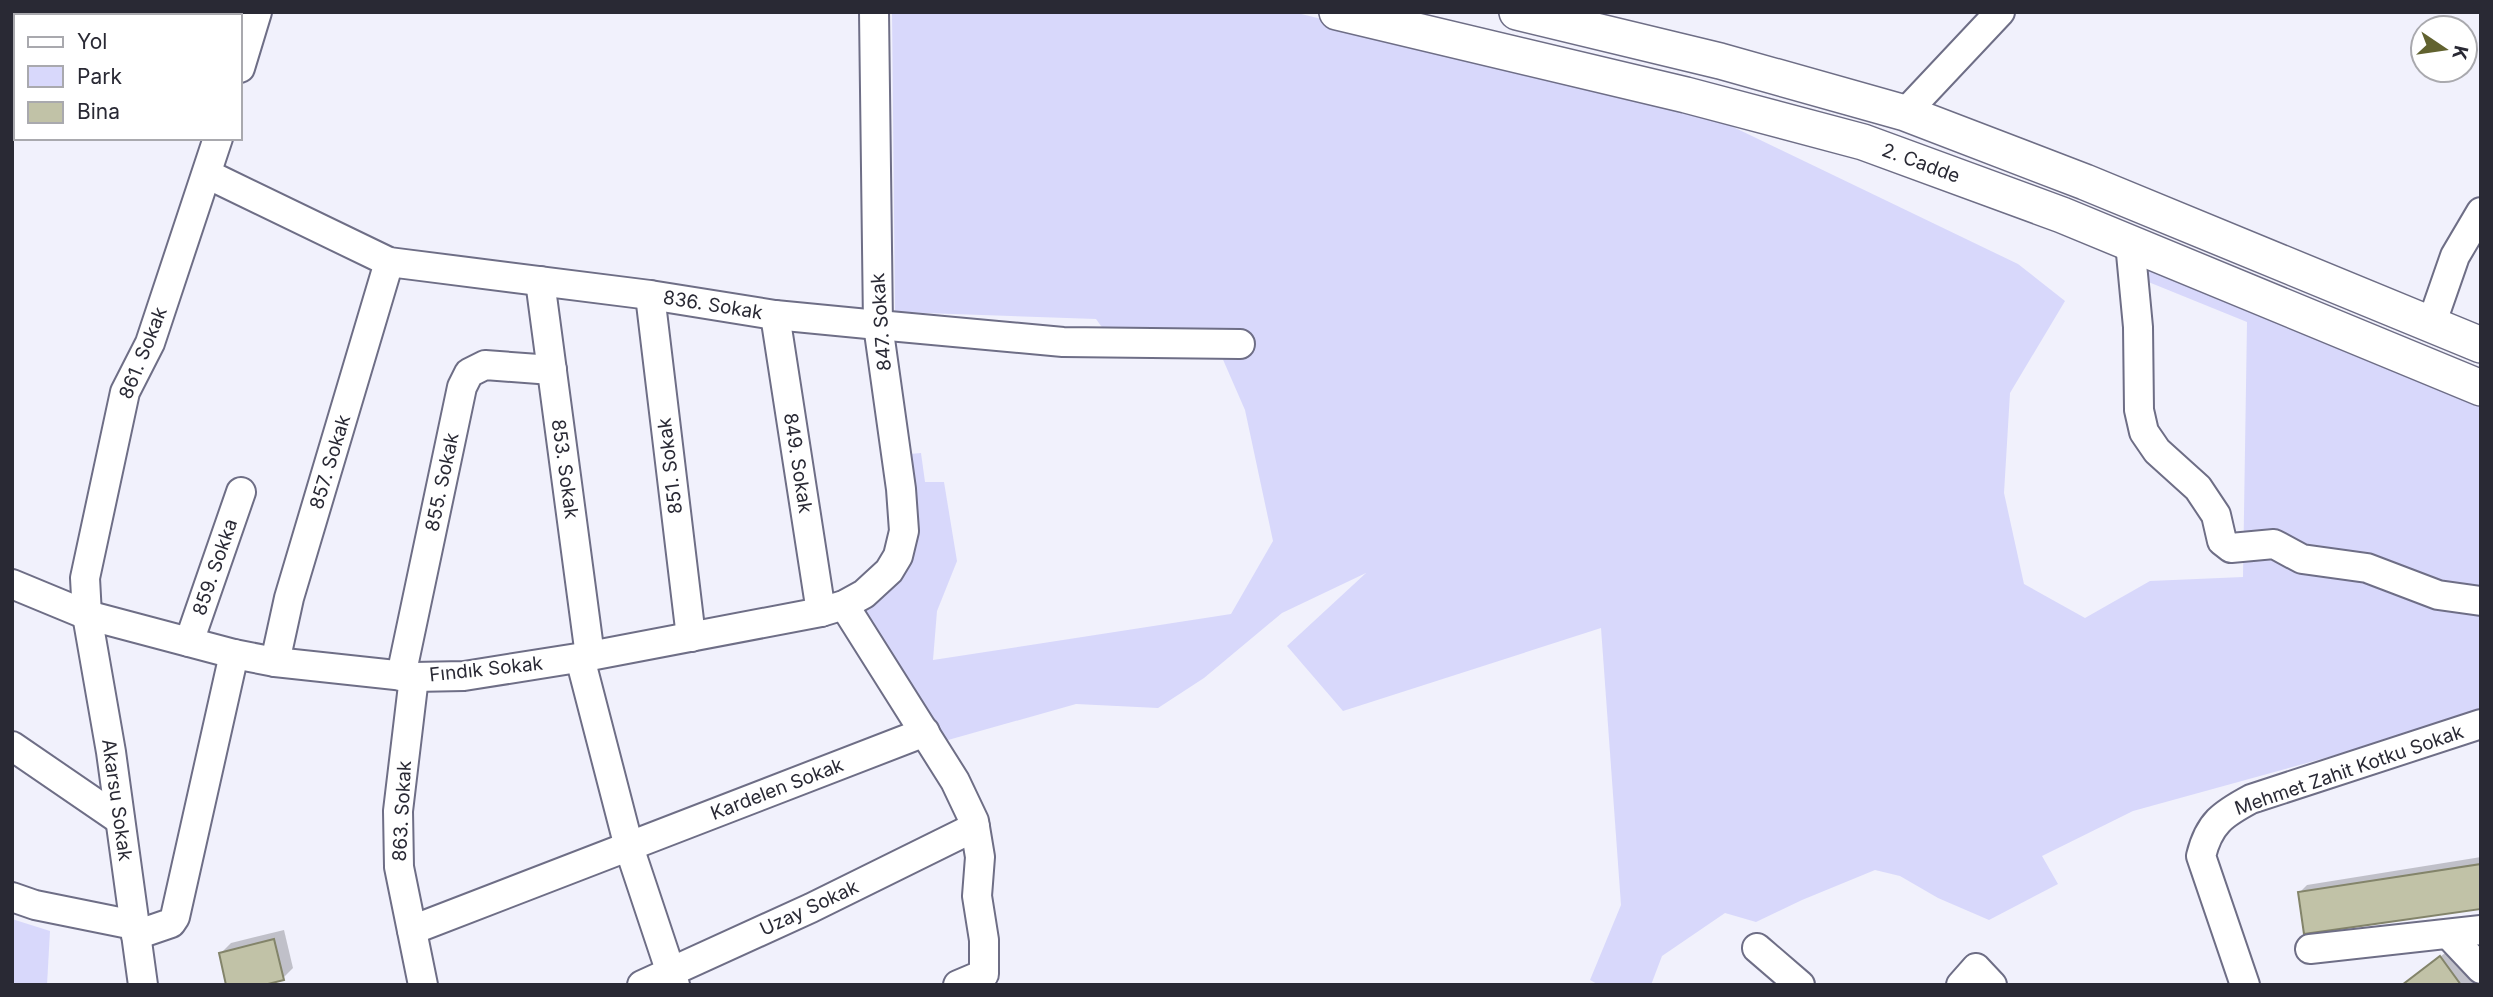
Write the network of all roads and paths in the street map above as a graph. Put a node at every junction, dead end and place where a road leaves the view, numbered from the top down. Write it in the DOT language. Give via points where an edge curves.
graph roads {
  1 [pos="257,12"];
  2 [pos="874,12"];
  3 [pos="1337,12"];
  4 [pos="1517,12"];
  5 [pos="2000,12"];
  6 [pos="242,61"];
  7 [pos="1905,113"];
  8 [pos="217,140"];
  9 [pos="207,174"];
  10 [pos="2481,212"];
  11 [pos="2130,243"];
  12 [pos="389,262"];
  13 [pos="540,281"];
  14 [pos="650,295"];
  15 [pos="775,315"];
  16 [pos="877,325"];
  17 [pos="2431,325"];
  18 [pos="1240,345"];
  19 [pos="2481,345"];
  20 [pos="552,370"];
  21 [pos="2481,387"];
  22 [pos="242,492"];
  23 [pos="12,584"];
  24 [pos="2481,601"];
  25 [pos="832,608"];
  26 [pos="88,615"];
  27 [pos="691,637"];
  28 [pos="189,642"];
  29 [pos="234,654"];
  30 [pos="585,657"];
  31 [pos="275,662"];
  32 [pos="408,676"];
  33 [pos="2481,724"];
  34 [pos="925,732"];
  35 [pos="12,746"];
  36 [pos="120,820"];
  37 [pos="975,827"];
  38 [pos="629,847"];
  39 [pos="12,897"];
  40 [pos="135,930"];
  41 [pos="412,930"];
  42 [pos="2481,930"];
  43 [pos="2449,934"];
  44 [pos="1757,948"];
  45 [pos="2310,949"];
  46 [pos="2481,969"];
  47 [pos="672,978"];
  48 [pos="986,980"];
  49 [pos="143,985"];
  50 [pos="423,985"];
  51 [pos="642,985"];
  52 [pos="958,985"];
  53 [pos="1800,985"];
  54 [pos="2245,985"];
  1 -- 6 [label="street"];
  2 -- 16 [label="street, 847. Sokak"];
  3 -- 11 [label="main road, 2. Cadde" via="1863,142"];
  4 -- 7 [label="main road" via="1720,61"];
  5 -- 7 [label="street"];
  7 -- 17 [label="main road"];
  8 -- 9 [label="street, 861. Sokak"];
  9 -- 12 [label="street, 836. Sokak"];
  9 -- 26 [label="street, 861. Sokak" via="150,343 125,392 85,578"];
  10 -- 17 [label="street" via="2455,256"];
  11 -- 21 [label="main road, 2. Cadde"];
  11 -- 24 [label="street" via="2144,432 2157,451 2198,488 2216,515 2222,541 2231,548 2274,544 2302,559 2367,568 2438,595"];
  12 -- 13 [label="street, 836. Sokak"];
  12 -- 31 [label="street, 857. Sokak" via="289,598"];
  13 -- 14 [label="street, 836. Sokak"];
  13 -- 20 [label="street, 853. Sokak"];
  14 -- 15 [label="street, 836. Sokak"];
  14 -- 27 [label="street, 851. Sokak"];
  15 -- 16 [label="street, 836. Sokak"];
  15 -- 25 [label="street, 849. Sokak"];
  16 -- 18 [label="street, 836. Sokak" via="1063,342"];
  16 -- 25 [label="street, 847. Sokak" via="904,531 889,571 864,594"];
  17 -- 19 [label="main road"];
  20 -- 30 [label="street, 853. Sokak"];
  20 -- 32 [label="street, 855. Sokak" via="485,365 469,373"];
  22 -- 28 [label="street, 859. Sokka"];
  23 -- 26 [label="street, Fındık Sokak"];
  25 -- 27 [label="street, Fındık Sokak"];
  25 -- 34 [label="street"];
  26 -- 28 [label="street, Fındık Sokak"];
  26 -- 36 [label="street, Akarsu Sokak"];
  27 -- 30 [label="street, Fındık Sokak"];
  28 -- 29 [label="street, Fındık Sokak"];
  29 -- 31 [label="street, Fındık Sokak"];
  29 -- 40 [label="street" via="176,917 171,923"];
  30 -- 32 [label="street, Fındık Sokak" via="464,676"];
  30 -- 38 [label="street"];
  31 -- 32 [label="street, Fındık Sokak"];
  32 -- 41 [label="street, 863. Sokak" via="398,811 399,867"];
  33 -- 54 [label="street, Mehmet Zahit Kotku Sokak" via="2251,799 2212,826 2201,856"];
  34 -- 37 [label="street" via="955,781"];
  34 -- 38 [label="street, Kardelen Sokak"];
  35 -- 36 [label="street"];
  36 -- 40 [label="street, Akarsu Sokak"];
  37 -- 47 [label="street, Uzay Sokak"];
  37 -- 48 [label="street"];
  38 -- 41 [label="street, Kardelen Sokak"];
  38 -- 47 [label="street"];
  39 -- 40 [label="street"];
  40 -- 49 [label="street, Akarsu Sokak"];
  41 -- 50 [label="street, 863. Sokak"];
  42 -- 43 [label="street"];
  43 -- 45 [label="street"];
  43 -- 46 [label="street"];
  44 -- 53 [label="street"];
  47 -- 51 [label="street, Uzay Sokak"];
  48 -- 52 [label="street"];
}
